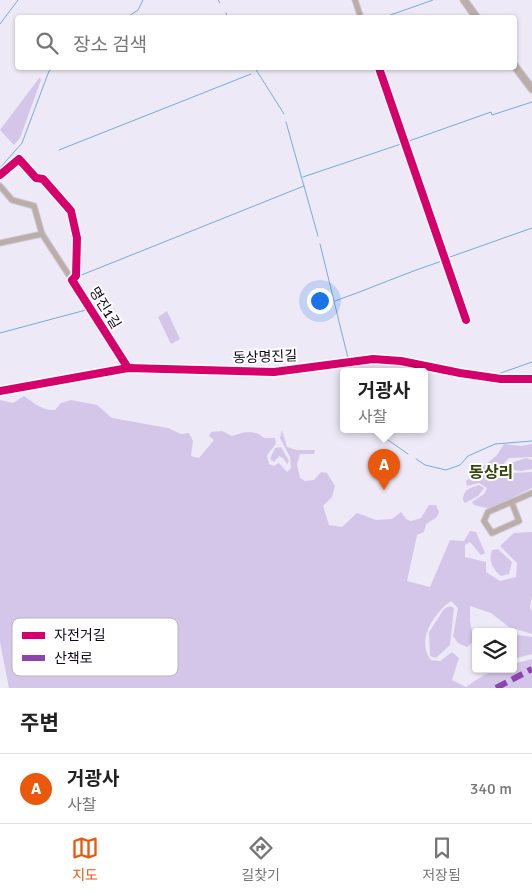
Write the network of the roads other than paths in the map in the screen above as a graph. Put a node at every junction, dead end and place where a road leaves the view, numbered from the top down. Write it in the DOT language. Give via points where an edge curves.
graph roads {
  1 [pos="355,0"];
  2 [pos="464,0"];
  3 [pos="361,15"];
  4 [pos="475,15"];
  5 [pos="517,69"];
  6 [pos="380,70"];
  7 [pos="532,89"];
  8 [pos="0,175"];
  9 [pos="0,186"];
  10 [pos="42,234"];
  11 [pos="0,243"];
  12 [pos="72,280"];
  13 [pos="466,320"];
  14 [pos="128,368"];
  15 [pos="532,379"];
  16 [pos="0,391"];
  17 [pos="532,493"];
  18 [pos="512,502"];
  1 -- 3 [label="street"];
  2 -- 4 [label="main road"];
  5 -- 7 [label="main road"];
  6 -- 13 [label="street"];
  8 -- 12 [label="street, 명진1길" via="19,159 36,178 43,179 71,211 77,238 76,276"];
  9 -- 10 [label="street" via="12,200 34,206"];
  10 -- 11 [label="street"];
  10 -- 12 [label="street"];
  12 -- 14 [label="street, 명진1길"];
  14 -- 15 [label="street, 동상명진길" via="274,372 382,360 501,379"];
  14 -- 16 [label="street, 동상명진길"];
  17 -- 18 [label="street"];
  18 -- 18 [label="street" via="519,521 492,533 484,520 488,512"];
}
